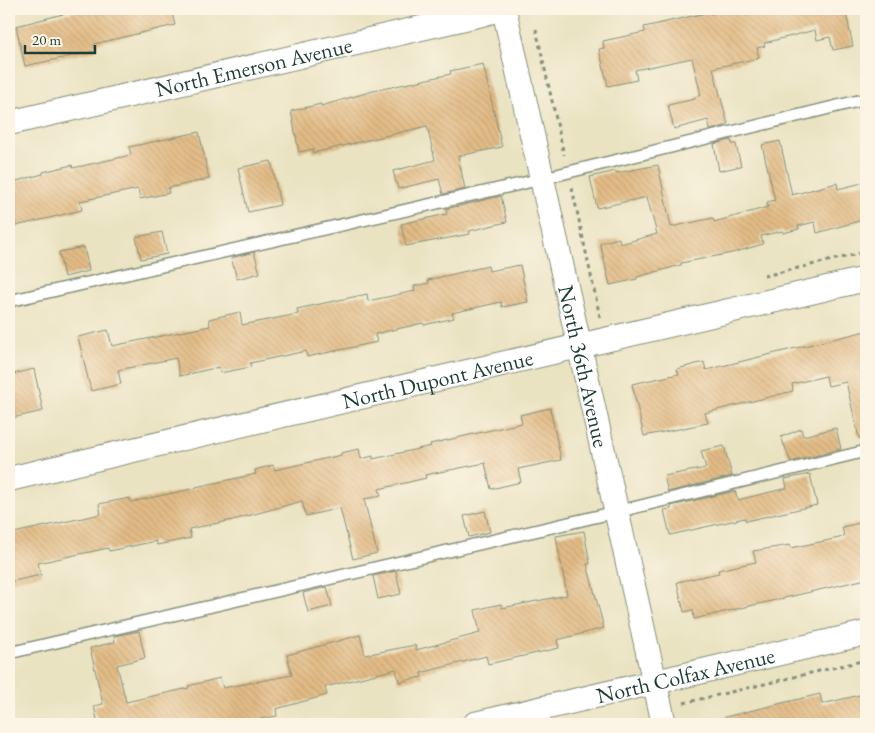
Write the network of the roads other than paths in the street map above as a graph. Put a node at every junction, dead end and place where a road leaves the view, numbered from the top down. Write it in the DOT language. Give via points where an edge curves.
graph roads {
  1 [pos="500,9"];
  2 [pos="504,9"];
  3 [pos="866,99"];
  4 [pos="9,123"];
  5 [pos="542,178"];
  6 [pos="866,279"];
  7 [pos="9,301"];
  8 [pos="580,347"];
  9 [pos="866,451"];
  10 [pos="9,479"];
  11 [pos="616,512"];
  12 [pos="866,634"];
  13 [pos="9,653"];
  14 [pos="655,684"];
  15 [pos="475,724"];
  16 [pos="664,724"];
  1 -- 4 [label="street, North Emerson Avenue"];
  2 -- 5 [label="street, North 36th Avenue"];
  3 -- 5 [label="lane"];
  5 -- 7 [label="lane"];
  5 -- 8 [label="street, North 36th Avenue"];
  6 -- 8 [label="street, North Dupont Avenue"];
  8 -- 10 [label="street, North Dupont Avenue"];
  8 -- 11 [label="street, North 36th Avenue"];
  9 -- 11 [label="lane"];
  11 -- 13 [label="lane"];
  11 -- 14 [label="street, North 36th Avenue"];
  12 -- 14 [label="street, North Colfax Avenue"];
  14 -- 15 [label="street, North Colfax Avenue"];
  14 -- 16 [label="street, North 36th Avenue"];
}
